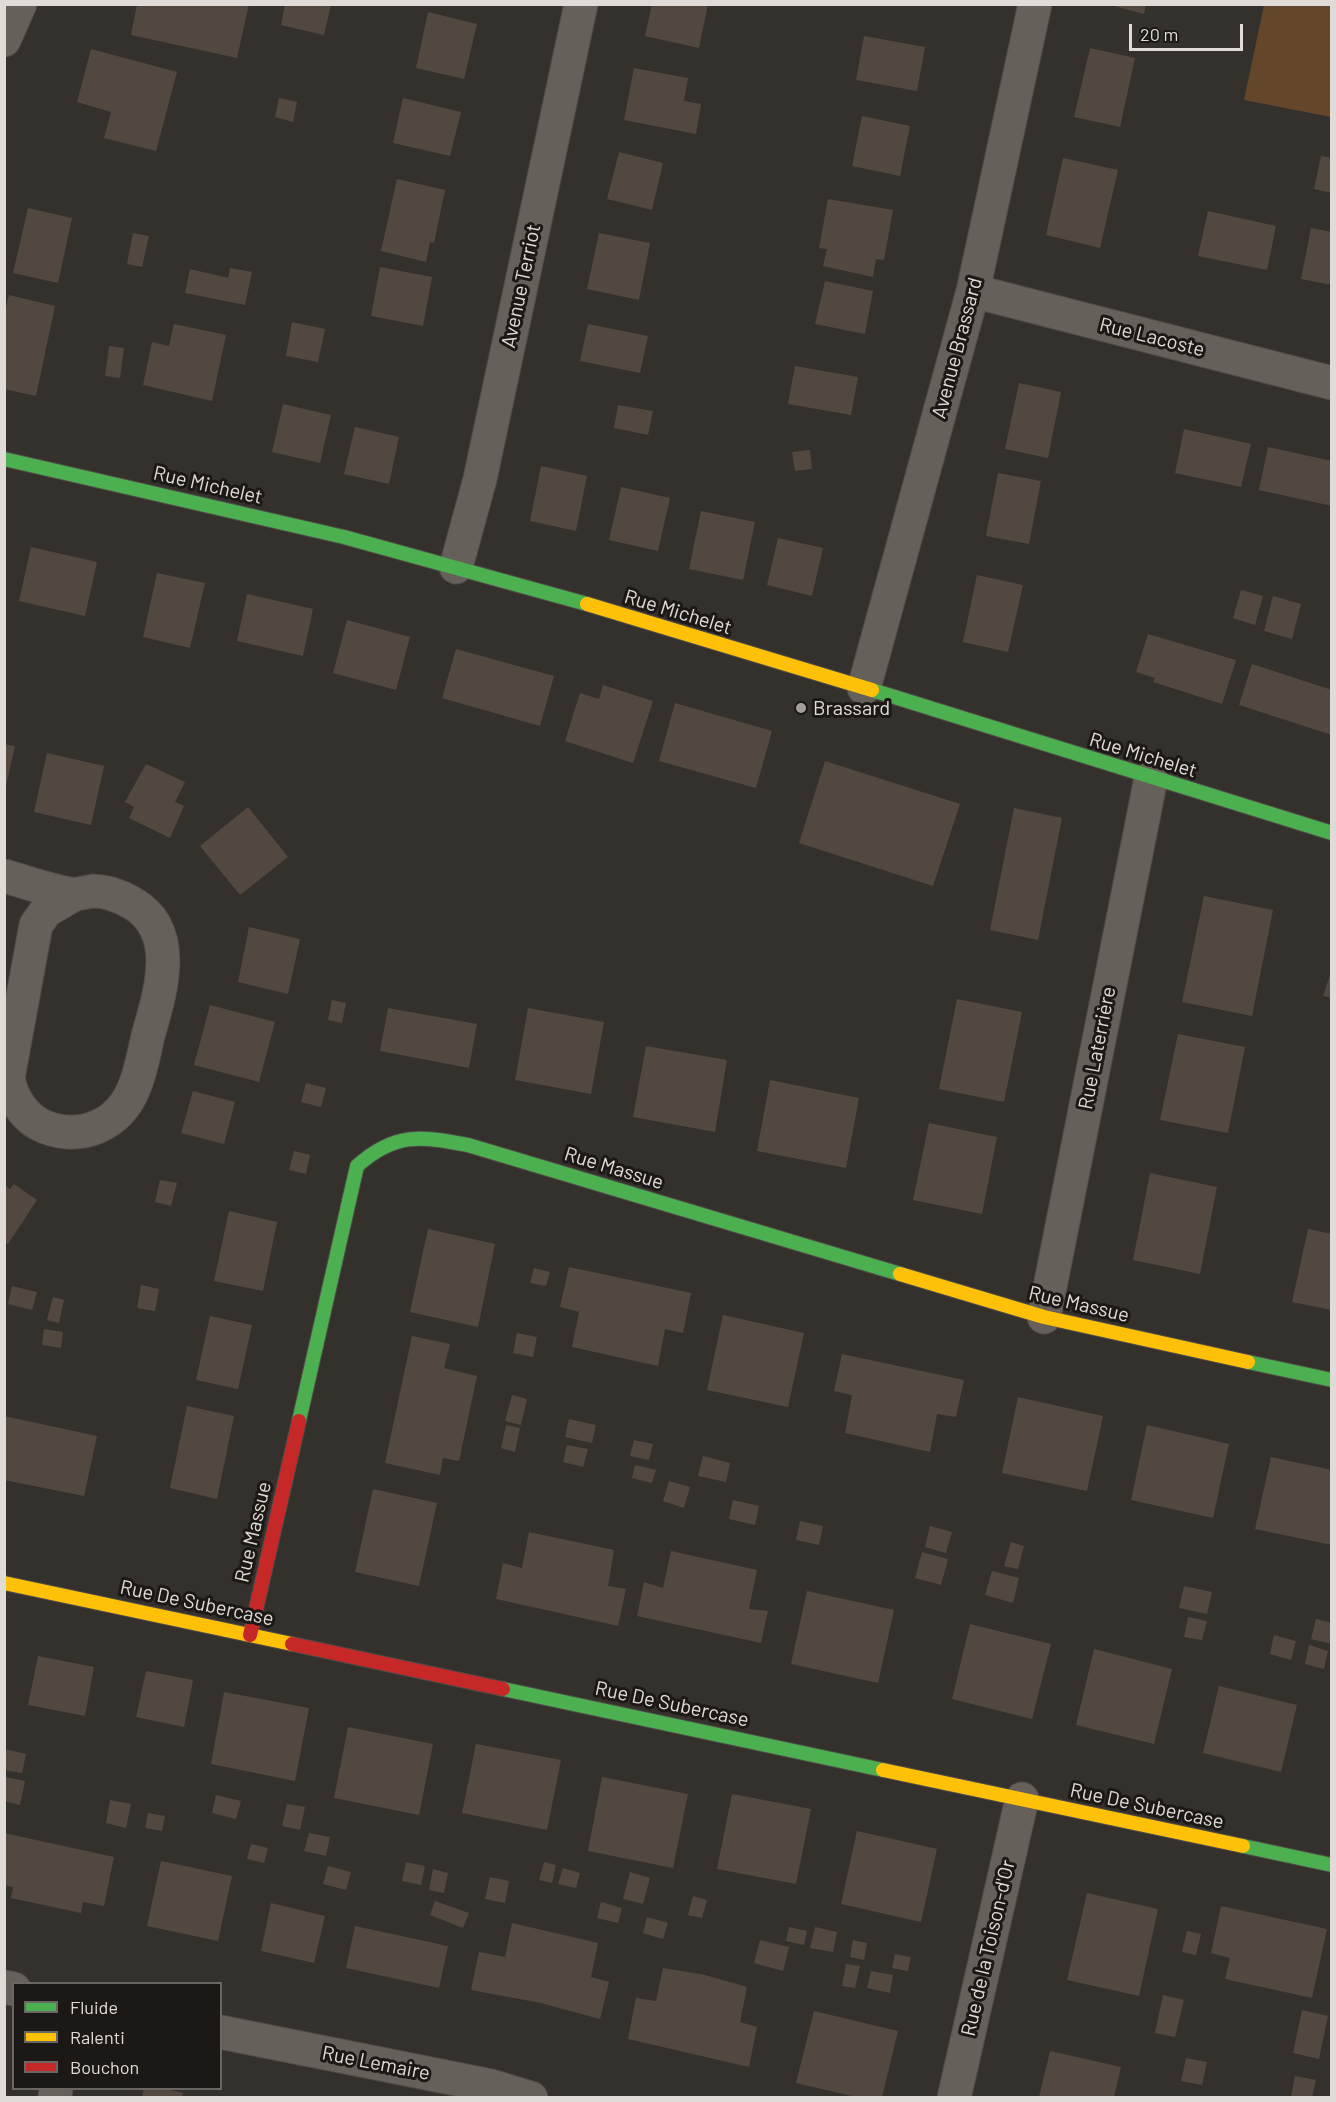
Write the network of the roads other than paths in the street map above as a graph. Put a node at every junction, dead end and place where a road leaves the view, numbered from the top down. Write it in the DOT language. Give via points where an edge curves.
graph roads {
  1 [pos="20,4"];
  2 [pos="581,4"];
  3 [pos="1035,4"];
  4 [pos="4,40"];
  5 [pos="973,291"];
  6 [pos="1332,383"];
  7 [pos="4,459"];
  8 [pos="456,567"];
  9 [pos="864,688"];
  10 [pos="1151,778"];
  11 [pos="1332,833"];
  12 [pos="4,876"];
  13 [pos="73,895"];
  14 [pos="1044,1317"];
  15 [pos="1332,1380"];
  16 [pos="4,1583"];
  17 [pos="250,1635"];
  18 [pos="1022,1799"];
  19 [pos="1332,1865"];
  20 [pos="222,2032"];
  21 [pos="490,2092"];
  22 [pos="531,2097"];
  23 [pos="954,2097"];
  1 -- 4 [label="street"];
  2 -- 8 [label="street, Avenue Terriot" via="480,479"];
  3 -- 5 [label="street, Avenue Brassard"];
  5 -- 6 [label="street, Rue Lacoste"];
  5 -- 9 [label="street, Avenue Brassard"];
  7 -- 8 [label="street, Rue Michelet" via="204,503"];
  8 -- 9 [label="street, Rue Michelet"];
  9 -- 10 [label="street, Rue Michelet"];
  10 -- 11 [label="street, Rue Michelet"];
  10 -- 14 [label="street, Rue Laterrière"];
  12 -- 13 [label="street"];
  13 -- 13 [label="street" via="46,911 36,925 8,1078 13,1095 27,1115 46,1127 77,1133 112,1119 135,1088 163,982 164,960 155,927 132,903 110,893"];
  14 -- 15 [label="street, Rue Massue"];
  14 -- 17 [label="street, Rue Massue" via="468,1145 421,1136 388,1142 371,1151 357,1166"];
  16 -- 17 [label="street, Rue De Subercase"];
  17 -- 18 [label="street, Rue De Subercase"];
  18 -- 19 [label="street, Rue De Subercase"];
  18 -- 23 [label="street, Rue de la Toison-d'Or"];
  20 -- 21 [label="street, Rue Lemaire"];
  21 -- 22 [label="street, Rue Lemaire"];
}
